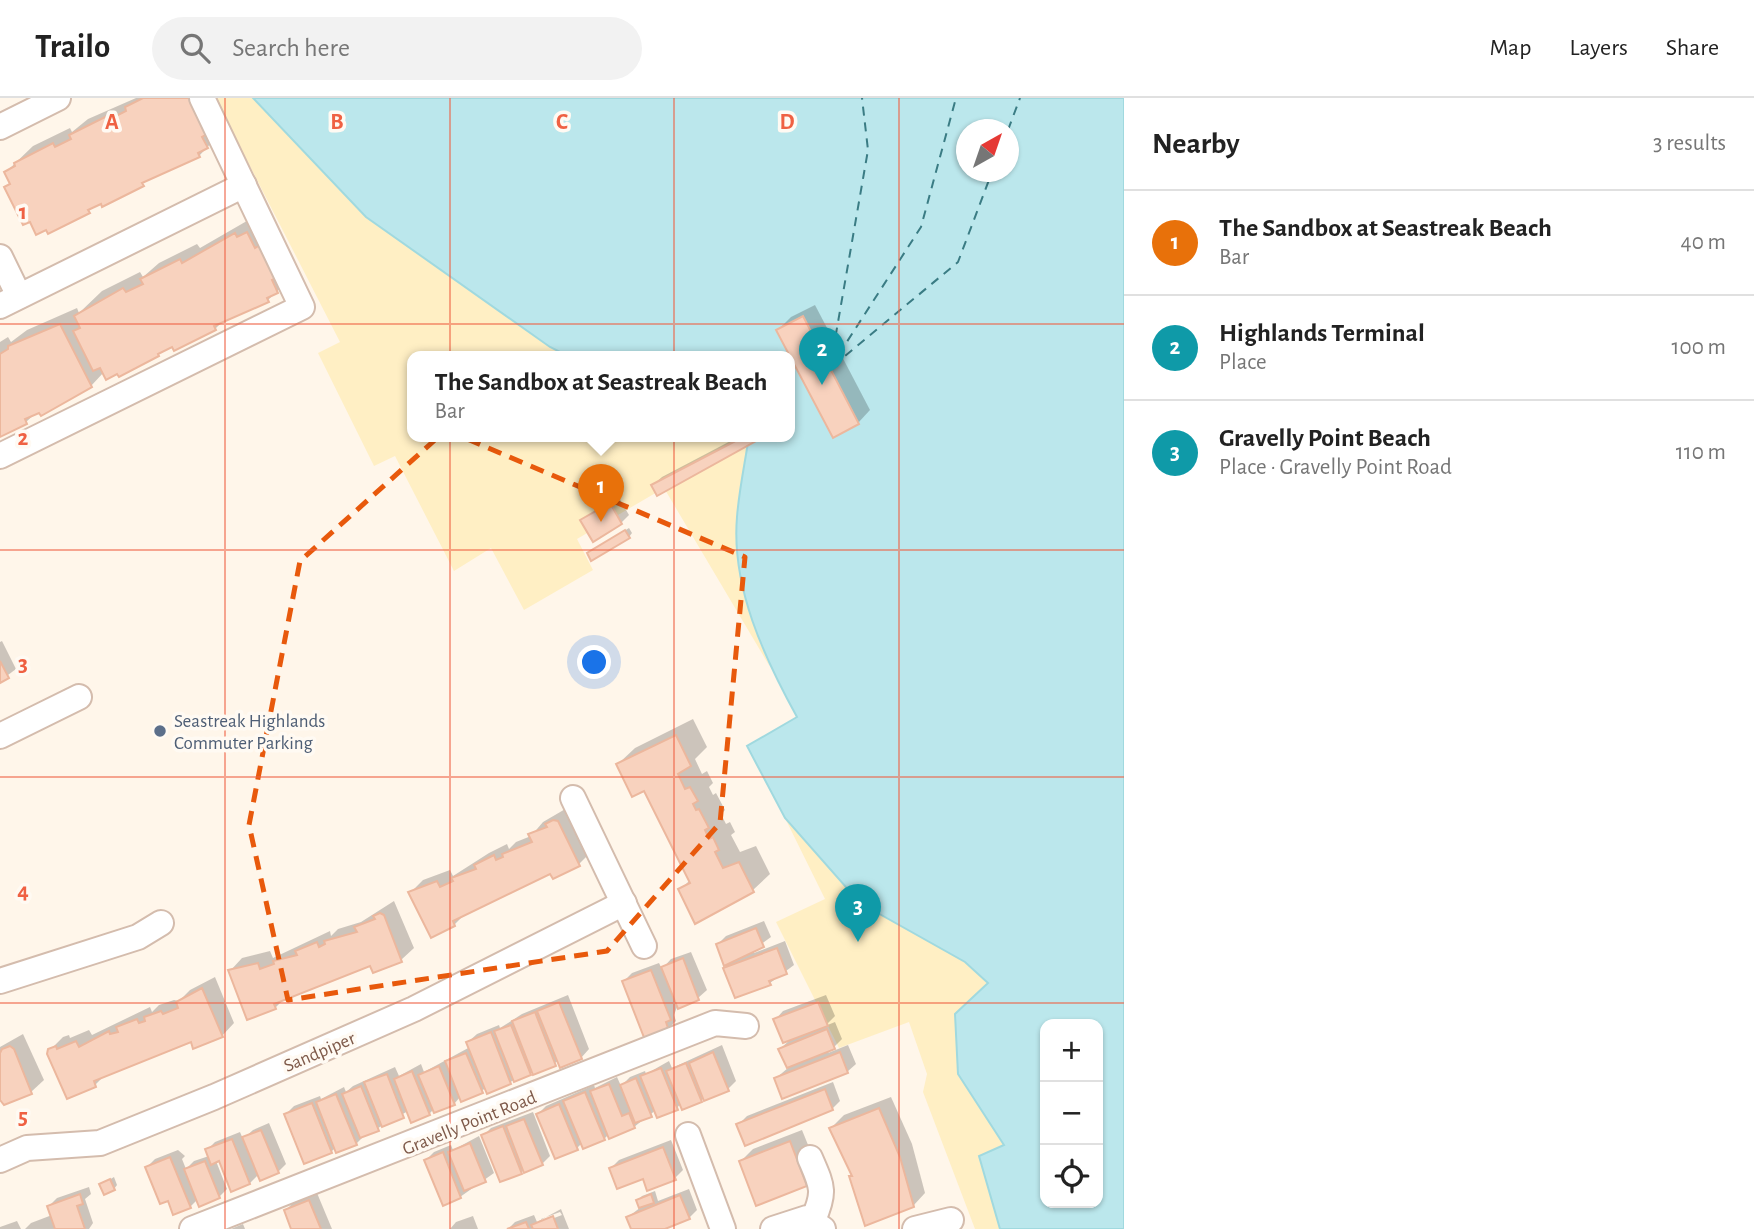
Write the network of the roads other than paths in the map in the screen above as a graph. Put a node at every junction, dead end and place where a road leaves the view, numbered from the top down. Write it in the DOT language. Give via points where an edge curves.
graph roads {
  1 [pos="58,98"];
  2 [pos="202,98"];
  3 [pos="0,127"];
  4 [pos="244,185"];
  5 [pos="0,257"];
  6 [pos="10,301"];
  7 [pos="0,456"];
  8 [pos="79,697"];
  9 [pos="0,736"];
  10 [pos="573,798"];
  11 [pos="624,903"];
  12 [pos="161,923"];
  13 [pos="644,946"];
  14 [pos="0,981"];
  15 [pos="746,1026"];
  16 [pos="688,1135"];
  17 [pos="810,1158"];
  18 [pos="0,1160"];
  19 [pos="951,1220"];
  20 [pos="818,1224"];
  21 [pos="192,1229"];
  22 [pos="723,1229"];
  23 [pos="773,1229"];
  24 [pos="915,1229"];
  1 -- 3 [label="street"];
  2 -- 4 [label="street"];
  4 -- 6 [label="street"];
  4 -- 7 [label="street" via="302,307"];
  5 -- 6 [label="street"];
  8 -- 9 [label="street"];
  10 -- 11 [label="street"];
  11 -- 13 [label="street"];
  11 -- 18 [label="street, Sandpiper" via="414,1009 214,1097 100,1143 27,1148"];
  12 -- 14 [label="street" via="138,937"];
  15 -- 21 [label="street, Gravelly Point Road" via="715,1023"];
  16 -- 22 [label="street"];
  17 -- 20 [label="street" via="823,1188"];
  19 -- 24 [label="street"];
  20 -- 23 [label="street" via="799,1218"];
}
